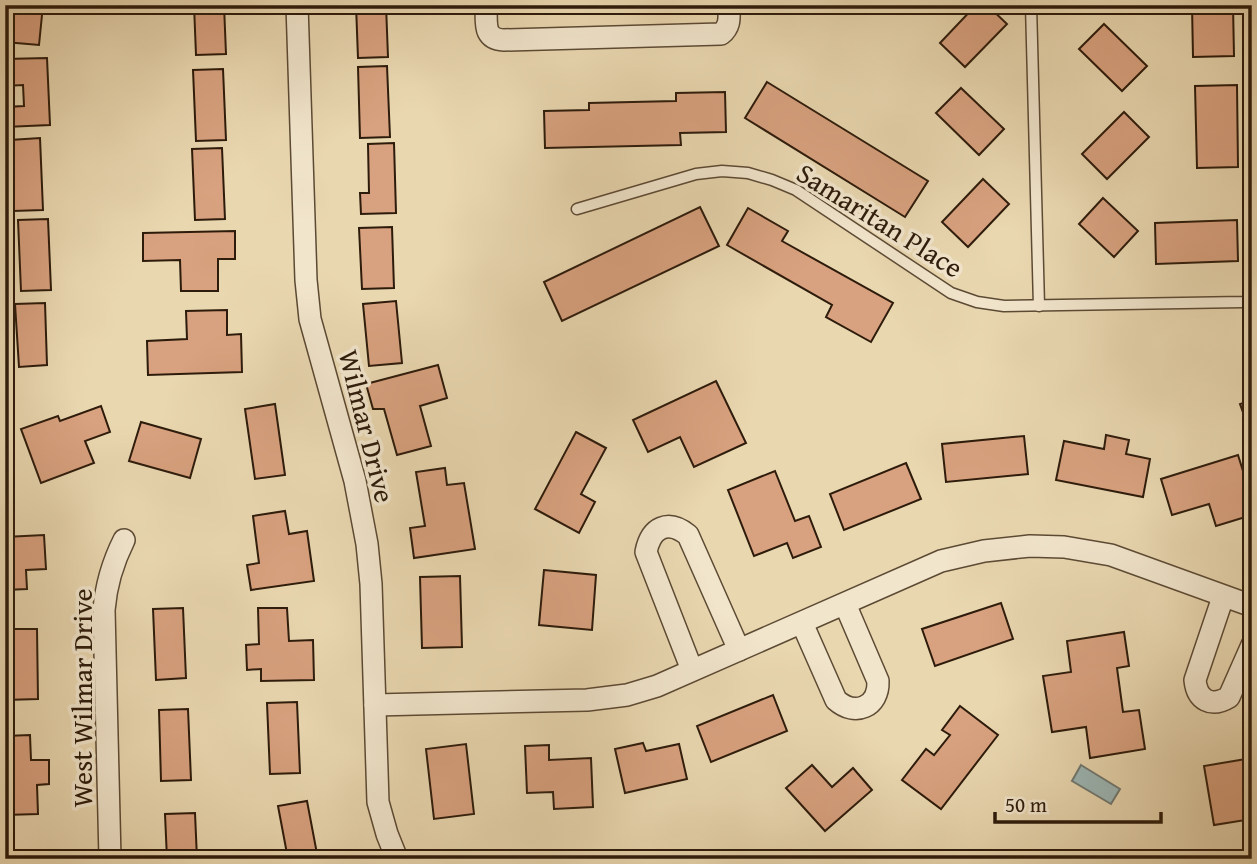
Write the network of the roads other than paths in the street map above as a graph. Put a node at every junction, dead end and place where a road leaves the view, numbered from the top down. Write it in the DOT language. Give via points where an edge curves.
graph roads {
  1 [pos="297,5"];
  2 [pos="486,5"];
  3 [pos="729,5"];
  4 [pos="1031,5"];
  5 [pos="577,209"];
  6 [pos="1252,300"];
  7 [pos="1039,306"];
  8 [pos="124,540"];
  9 [pos="1223,597"];
  10 [pos="845,604"];
  11 [pos="1252,607"];
  12 [pos="802,623"];
  13 [pos="1252,645"];
  14 [pos="739,650"];
  15 [pos="692,670"];
  16 [pos="375,705"];
  17 [pos="110,859"];
  18 [pos="397,859"];
  1 -- 16 [label="street, Wilmar Drive" via="310,319 355,481 367,544"];
  2 -- 3 [label="street" via="489,36 504,40 721,34 727,28"];
  4 -- 7 [label="lane"];
  5 -- 7 [label="lane, Samaritan Place" via="696,174 748,173 796,190 951,293 1004,306"];
  6 -- 7 [label="lane, Samaritan Place"];
  8 -- 17 [label="street, West Wilmar Drive" via="116,555 104,610"];
  9 -- 10 [label="street" via="1111,555 1030,547 942,561"];
  9 -- 11 [label="street"];
  9 -- 13 [label="street" via="1195,680 1202,698 1212,702 1229,697"];
  10 -- 12 [label="street"];
  10 -- 12 [label="street" via="878,681 875,697 866,706 857,709 836,700"];
  12 -- 14 [label="street"];
  14 -- 15 [label="street"];
  14 -- 15 [label="street" via="688,535 680,528 661,528 648,541 646,552"];
  15 -- 16 [label="street" via="627,695 587,701"];
  16 -- 18 [label="street, Wilmar Drive" via="378,802"];
}
